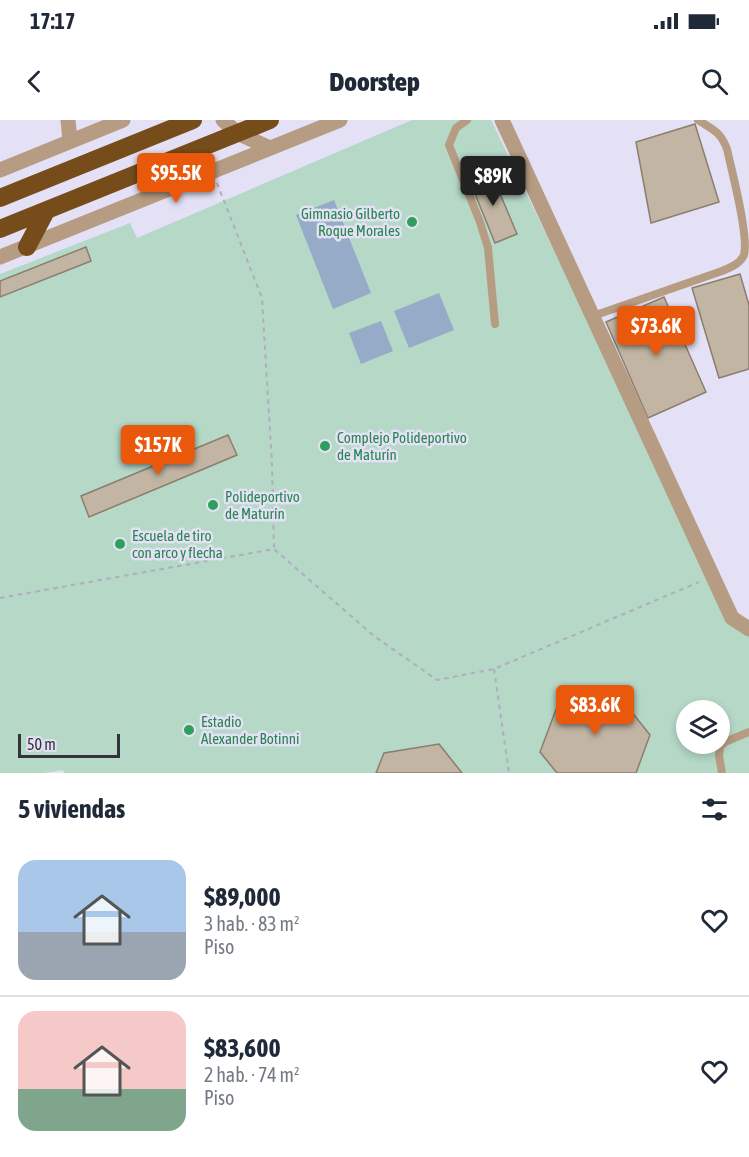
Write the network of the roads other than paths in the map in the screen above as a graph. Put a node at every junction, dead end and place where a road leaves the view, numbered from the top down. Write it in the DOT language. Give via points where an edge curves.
graph roads {
  1 [pos="68,120"];
  2 [pos="123,120"];
  3 [pos="193,120"];
  4 [pos="223,120"];
  5 [pos="270,120"];
  6 [pos="340,120"];
  7 [pos="467,120"];
  8 [pos="502,120"];
  9 [pos="698,120"];
  10 [pos="237,133"];
  11 [pos="70,141"];
  12 [pos="270,148"];
  13 [pos="0,170"];
  14 [pos="0,198"];
  15 [pos="46,211"];
  16 [pos="0,229"];
  17 [pos="27,246"];
  18 [pos="0,257"];
  19 [pos="593,316"];
  20 [pos="495,324"];
  21 [pos="749,629"];
  22 [pos="749,732"];
  23 [pos="722,773"];
  1 -- 11 [label="street"];
  2 -- 11 [label="street"];
  3 -- 14 [label="highway"];
  4 -- 10 [label="street"];
  5 -- 10 [label="highway"];
  6 -- 12 [label="street"];
  7 -- 20 [label="lane" via="456,128 449,145 488,248"];
  8 -- 19 [label="street"];
  9 -- 19 [label="lane" via="717,131 727,149 747,241 744,256 722,271"];
  10 -- 12 [label="street"];
  10 -- 15 [label="highway"];
  11 -- 13 [label="street"];
  12 -- 17 [label="street"];
  15 -- 16 [label="highway"];
  15 -- 17 [label="highway"];
  17 -- 18 [label="street"];
  19 -- 21 [label="street" via="732,618"];
  22 -- 23 [label="lane" via="720,747"];
}
